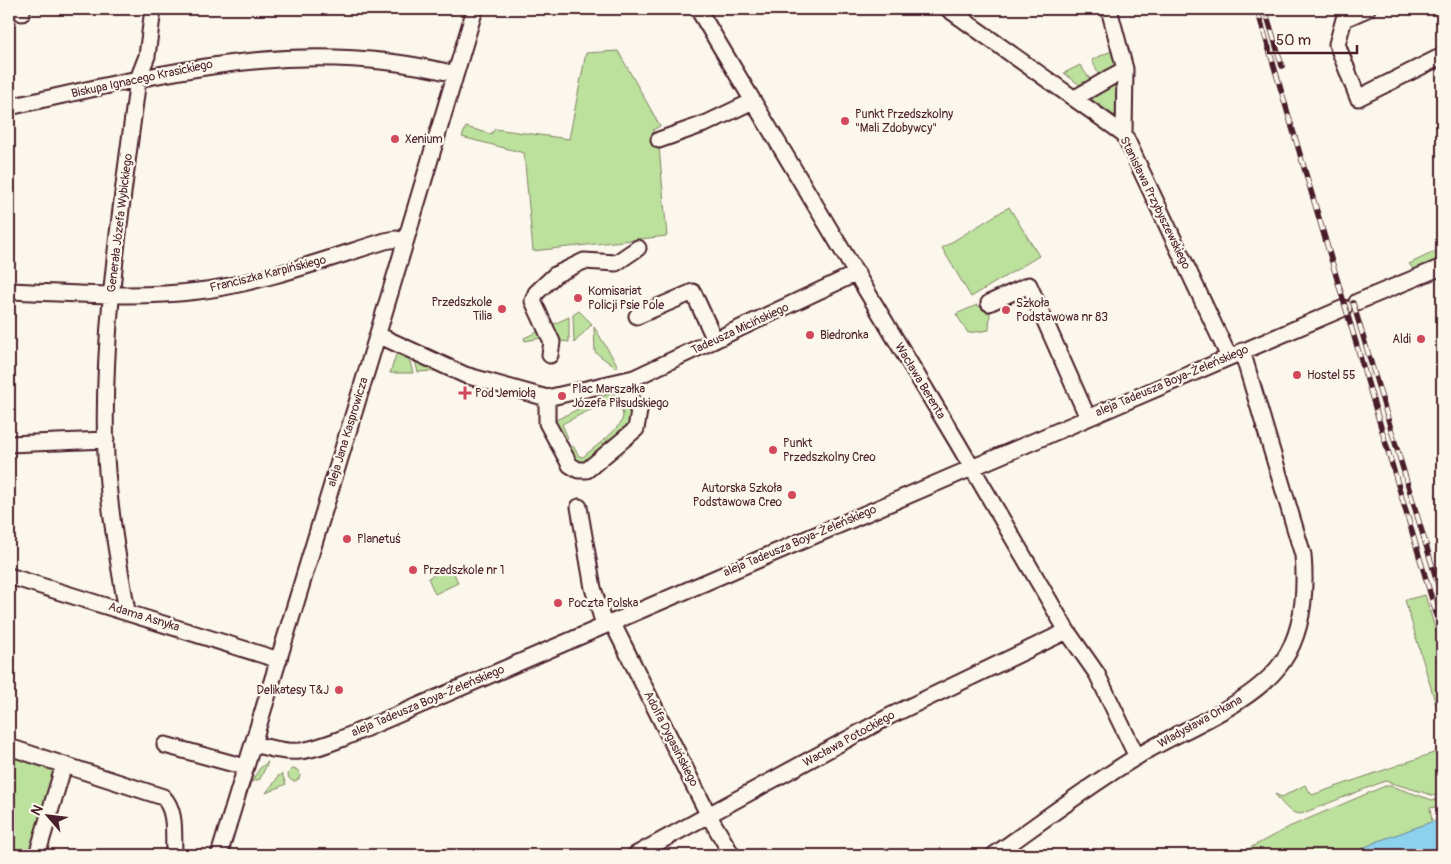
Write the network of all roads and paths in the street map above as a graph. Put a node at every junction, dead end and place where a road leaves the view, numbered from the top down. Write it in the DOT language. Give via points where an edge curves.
graph roads {
  1 [pos="152,9"];
  2 [pos="474,9"];
  3 [pos="698,9"];
  4 [pos="948,9"];
  5 [pos="1109,9"];
  6 [pos="1367,9"];
  7 [pos="1442,56"];
  8 [pos="1125,69"];
  9 [pos="455,74"];
  10 [pos="138,79"];
  11 [pos="1075,98"];
  12 [pos="753,100"];
  13 [pos="9,107"];
  14 [pos="1124,134"];
  15 [pos="659,140"];
  16 [pos="404,241"];
  17 [pos="638,248"];
  18 [pos="1442,267"];
  19 [pos="857,273"];
  20 [pos="9,291"];
  21 [pos="111,295"];
  22 [pos="989,303"];
  23 [pos="637,316"];
  24 [pos="378,335"];
  25 [pos="715,340"];
  26 [pos="1236,354"];
  27 [pos="550,355"];
  28 [pos="621,382"];
  29 [pos="547,398"];
  30 [pos="1088,418"];
  31 [pos="106,440"];
  32 [pos="9,444"];
  33 [pos="971,468"];
  34 [pos="578,508"];
  35 [pos="9,576"];
  36 [pos="127,611"];
  37 [pos="608,624"];
  38 [pos="1067,631"];
  39 [pos="279,660"];
  40 [pos="252,744"];
  41 [pos="165,745"];
  42 [pos="9,747"];
  43 [pos="1137,757"];
  44 [pos="64,765"];
  45 [pos="245,768"];
  46 [pos="709,816"];
  47 [pos="37,855"];
  48 [pos="174,855"];
  49 [pos="219,855"];
  50 [pos="635,855"];
  51 [pos="732,855"];
  52 [pos="994,855"];
  1 -- 10 [label="street, Generała Józefa Wybickiego" via="146,56"];
  2 -- 9 [label="street, aleja Jana Kasprowicza"];
  3 -- 12 [label="street, Wacława Berenta"];
  4 -- 11 [label="street, Stanisława Przybyszewskiego"];
  5 -- 8 [label="street"];
  6 -- 7 [label="street" via="1344,19 1337,44 1358,98"];
  8 -- 11 [label="street"];
  8 -- 14 [label="street"];
  9 -- 10 [label="street, Biskupa Ignacego Krasickiego" via="380,60 317,57 219,63"];
  9 -- 16 [label="street, aleja Jana Kasprowicza"];
  10 -- 13 [label="street, Biskupa Ignacego Krasickiego"];
  10 -- 21 [label="street, Generała Józefa Wybickiego"];
  11 -- 14 [label="street, Stanisława Przybyszewskiego"];
  12 -- 15 [label="street" via="707,123"];
  12 -- 19 [label="street, Wacława Berenta"];
  14 -- 26 [label="street, Stanisława Przybyszewskiego"];
  16 -- 21 [label="street, Franciszka Karpińskiego" via="385,241 244,282 198,291"];
  16 -- 24 [label="street, aleja Jana Kasprowicza"];
  17 -- 27 [label="street" via="616,263 584,260 555,275 536,293 533,301 552,342"];
  18 -- 26 [label="street, aleja Tadeusza Boya-Żeleńskiego"];
  19 -- 25 [label="street, Tadeusza Micińskiego"];
  19 -- 33 [label="street, Wacława Berenta"];
  20 -- 21 [label="street, Franciszka Karpińskiego"];
  21 -- 31 [label="street, Generała Józefa Wybickiego"];
  22 -- 30 [label="street" via="1029,285"];
  23 -- 25 [label="street" via="693,292"];
  24 -- 29 [label="street" via="465,376"];
  24 -- 39 [label="street, aleja Jana Kasprowicza"];
  25 -- 28 [label="street, Tadeusza Micińskiego"];
  26 -- 30 [label="street, aleja Tadeusza Boya-Żeleńskiego"];
  26 -- 43 [label="street, Władysława Orkana" via="1303,555 1305,581 1301,616 1283,661 1249,695"];
  28 -- 29 [label="street"];
  28 -- 29 [label="street" via="639,411 636,428 587,470 578,470 570,465 547,423"];
  30 -- 33 [label="street, aleja Tadeusza Boya-Żeleńskiego"];
  31 -- 32 [label="street"];
  31 -- 36 [label="street, Generała Józefa Wybickiego" via="112,516"];
  33 -- 37 [label="street, aleja Tadeusza Boya-Żeleńskiego"];
  33 -- 38 [label="street, Wacława Berenta"];
  34 -- 37 [label="street, Adolfa Dygasińskiego" via="598,608"];
  35 -- 36 [label="street, Adama Asnyka"];
  36 -- 39 [label="street, Adama Asnyka"];
  37 -- 40 [label="street, aleja Tadeusza Boya-Żeleńskiego" via="318,748 289,753"];
  37 -- 46 [label="street, Adolfa Dygasińskiego"];
  38 -- 43 [label="street, Wacława Berenta" via="1097,674"];
  38 -- 46 [label="street, Wacława Potockiego" via="890,716"];
  39 -- 40 [label="street, aleja Jana Kasprowicza"];
  40 -- 45 [label="street, aleja Jana Kasprowicza"];
  41 -- 45 [label="street"];
  42 -- 44 [label="street"];
  43 -- 52 [label="street, Władysława Orkana"];
  44 -- 47 [label="street"];
  44 -- 48 [label="street" via="163,796 172,814"];
  45 -- 49 [label="street, aleja Jana Kasprowicza"];
  46 -- 50 [label="street, Wacława Potockiego"];
  46 -- 51 [label="street, Adolfa Dygasińskiego"];
}
